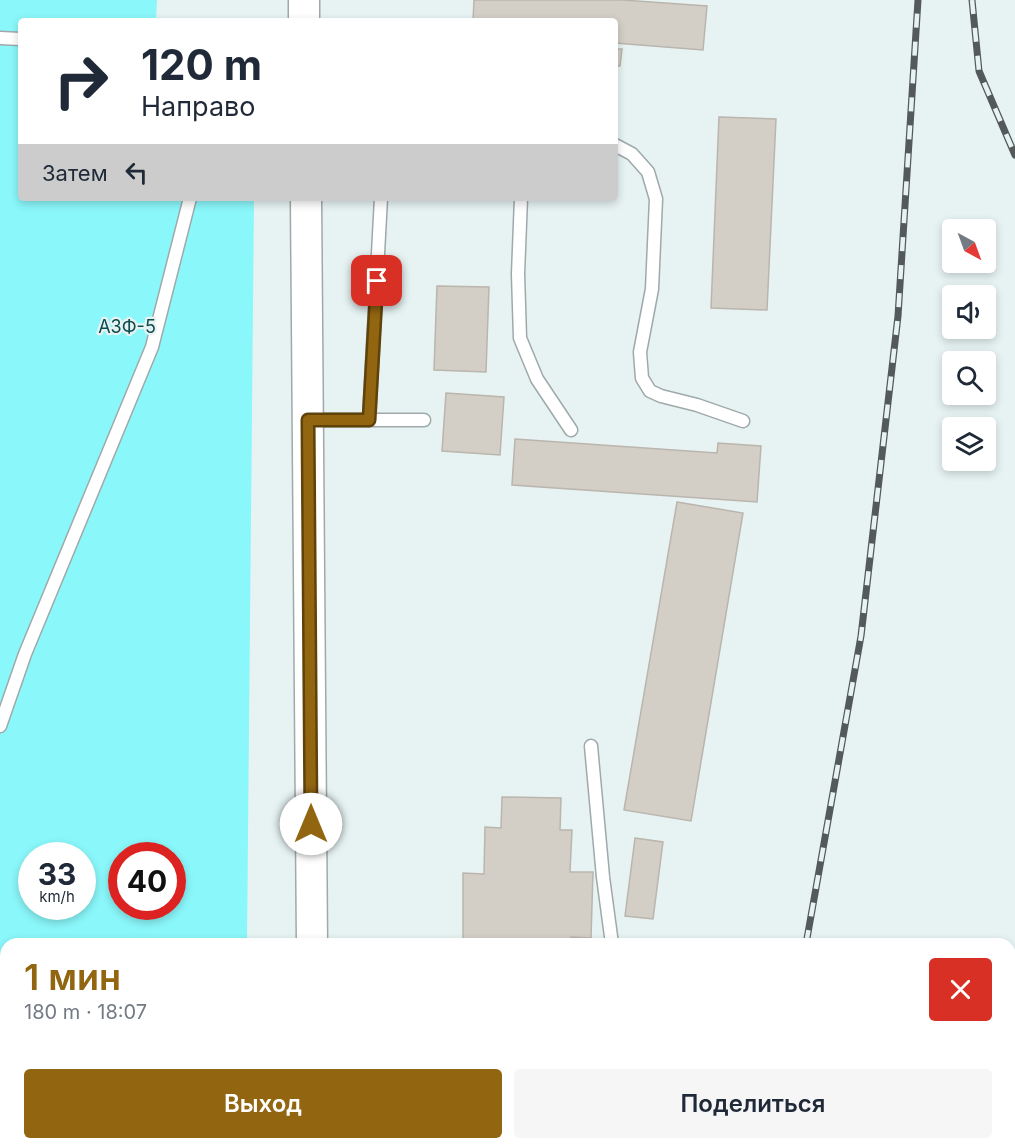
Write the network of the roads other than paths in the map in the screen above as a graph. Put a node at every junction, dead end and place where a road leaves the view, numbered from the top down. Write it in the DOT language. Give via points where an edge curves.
graph roads {
  1 [pos="304,0"];
  2 [pos="304,18"];
  3 [pos="0,38"];
  4 [pos="18,39"];
  5 [pos="618,147"];
  6 [pos="189,201"];
  7 [pos="306,201"];
  8 [pos="381,201"];
  9 [pos="521,201"];
  10 [pos="308,420"];
  11 [pos="369,420"];
  12 [pos="424,420"];
  13 [pos="743,421"];
  14 [pos="571,430"];
  15 [pos="0,726"];
  16 [pos="591,746"];
  17 [pos="312,938"];
  18 [pos="611,938"];
  1 -- 2 [label="street"];
  3 -- 4 [label="lane"];
  5 -- 13 [label="lane" via="632,154 648,172 656,199 652,289 640,352 642,378 650,391 661,396"];
  6 -- 15 [label="lane" via="152,346"];
  7 -- 10 [label="street"];
  8 -- 11 [label="lane"];
  9 -- 14 [label="lane" via="520,338 537,379"];
  10 -- 11 [label="lane"];
  10 -- 17 [label="street"];
  11 -- 12 [label="lane"];
  16 -- 18 [label="lane"];
}
